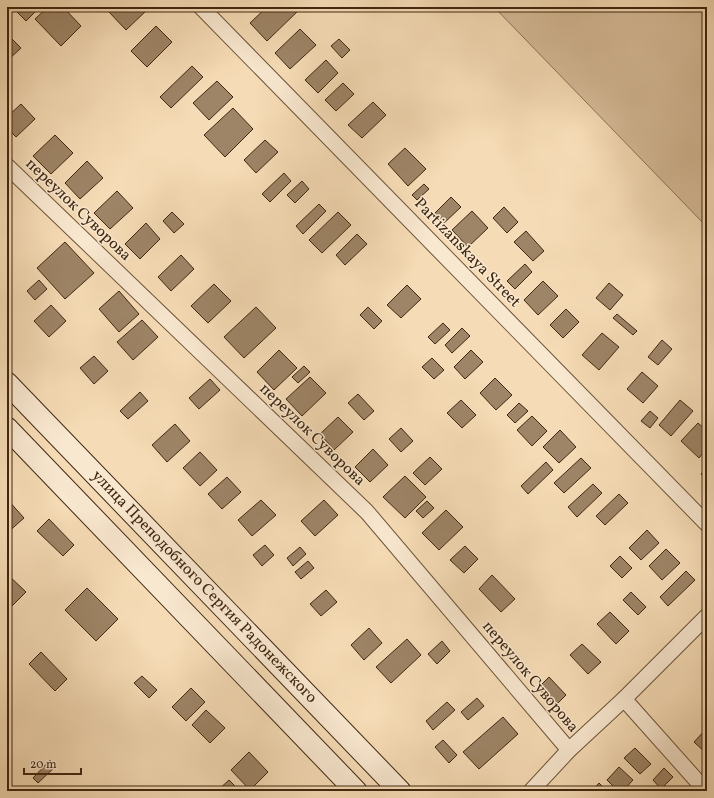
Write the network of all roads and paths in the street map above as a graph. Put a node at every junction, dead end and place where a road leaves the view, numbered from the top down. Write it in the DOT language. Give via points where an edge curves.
graph roads {
  1 [pos="201,7"];
  2 [pos="7,166"];
  3 [pos="7,383"];
  4 [pos="7,428"];
  5 [pos="707,524"];
  6 [pos="707,616"];
  7 [pos="624,699"];
  8 [pos="569,750"];
  9 [pos="356,791"];
  10 [pos="400,791"];
  11 [pos="531,791"];
  12 [pos="706,791"];
  1 -- 5 [label="street, Partizanskaya Street"];
  2 -- 8 [label="street, переулок Суворова" via="367,512"];
  3 -- 10 [label="street, улица Преподобного Сергия Радонежского"];
  4 -- 9 [label="street, улица Преподобного Сергия Радонежского"];
  6 -- 7 [label="street"];
  7 -- 8 [label="street"];
  7 -- 12 [label="street"];
  8 -- 11 [label="street"];
}
